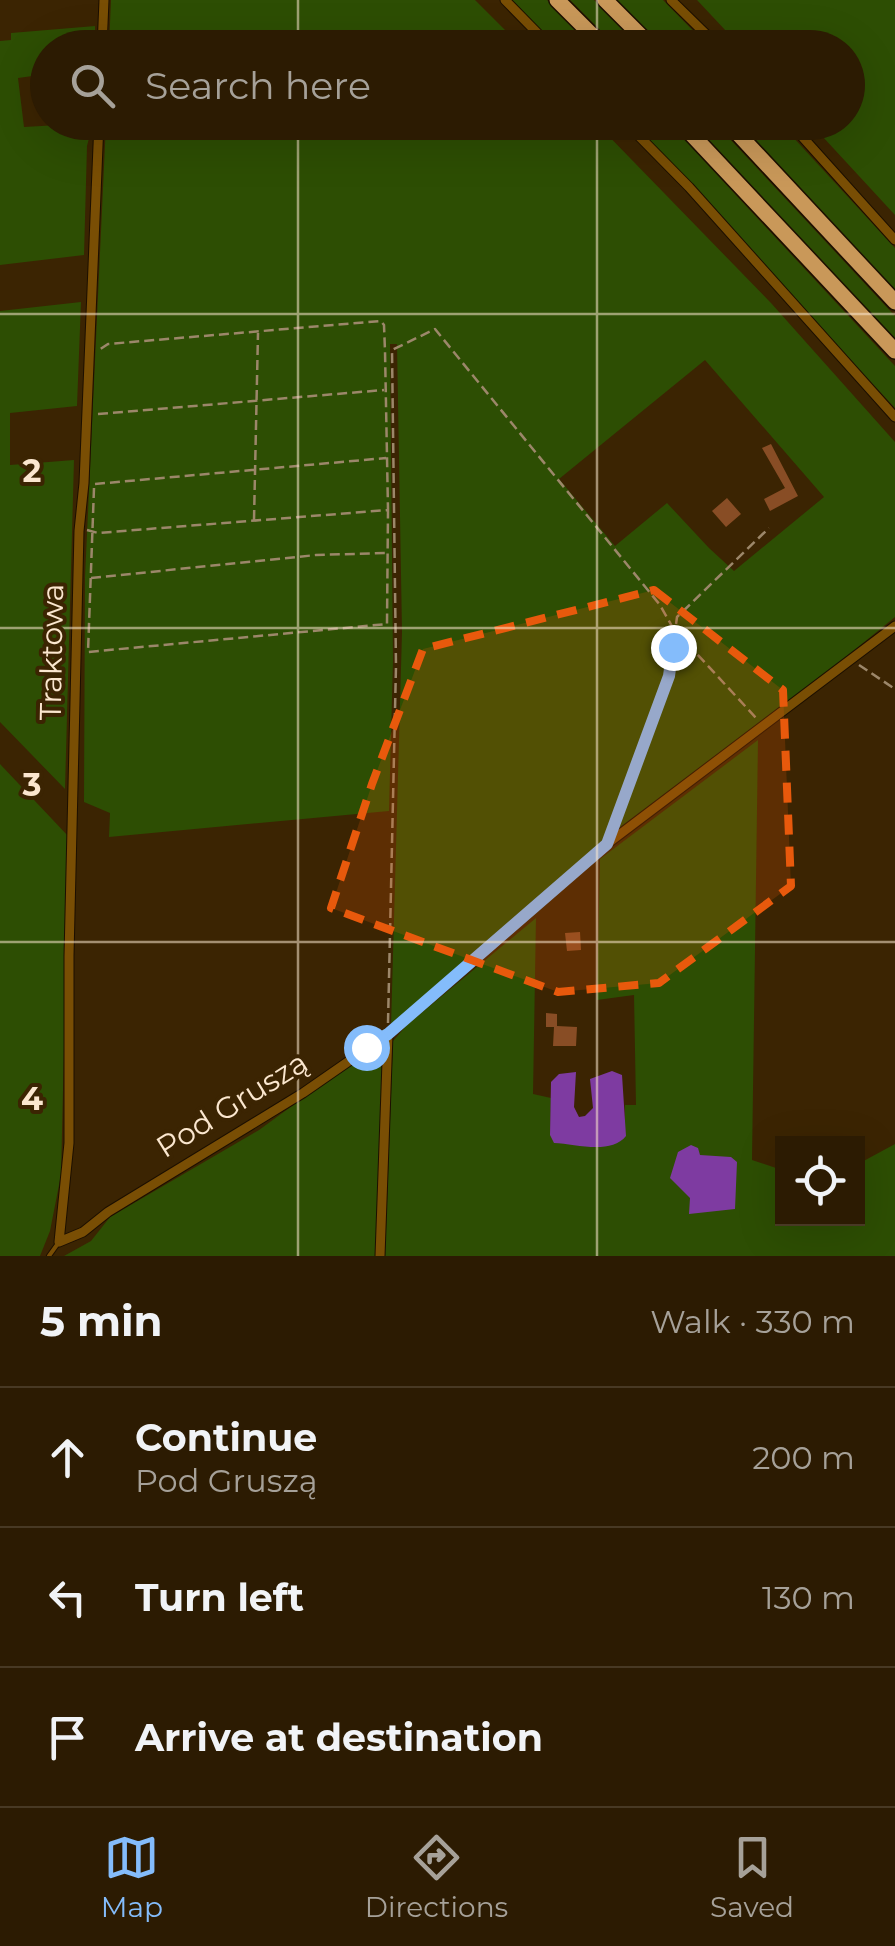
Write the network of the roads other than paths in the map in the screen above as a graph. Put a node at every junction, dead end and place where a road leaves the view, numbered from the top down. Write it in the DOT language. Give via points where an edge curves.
graph roads {
  1 [pos="104,0"];
  2 [pos="505,0"];
  3 [pos="557,0"];
  4 [pos="605,0"];
  5 [pos="672,0"];
  6 [pos="103,30"];
  7 [pos="534,30"];
  8 [pos="587,30"];
  9 [pos="635,30"];
  10 [pos="702,30"];
  11 [pos="98,140"];
  12 [pos="643,140"];
  13 [pos="697,140"];
  14 [pos="744,140"];
  15 [pos="805,140"];
  16 [pos="895,240"];
  17 [pos="895,302"];
  18 [pos="895,351"];
  19 [pos="895,417"];
  20 [pos="895,626"];
  21 [pos="388,1034"];
  22 [pos="59,1242"];
  23 [pos="49,1256"];
  24 [pos="380,1256"];
  1 -- 6 [label="street"];
  2 -- 7 [label="street"];
  3 -- 8 [label="highway"];
  4 -- 9 [label="highway"];
  5 -- 10 [label="street"];
  11 -- 22 [label="street, Traktowa" via="79,530 69,1143"];
  12 -- 19 [label="street"];
  13 -- 18 [label="highway"];
  14 -- 17 [label="highway"];
  15 -- 16 [label="street"];
  20 -- 21 [label="street, Pod Gruszą" via="607,844"];
  21 -- 22 [label="street, Pod Gruszą"];
  21 -- 24 [label="street"];
  22 -- 23 [label="lane"];
}
